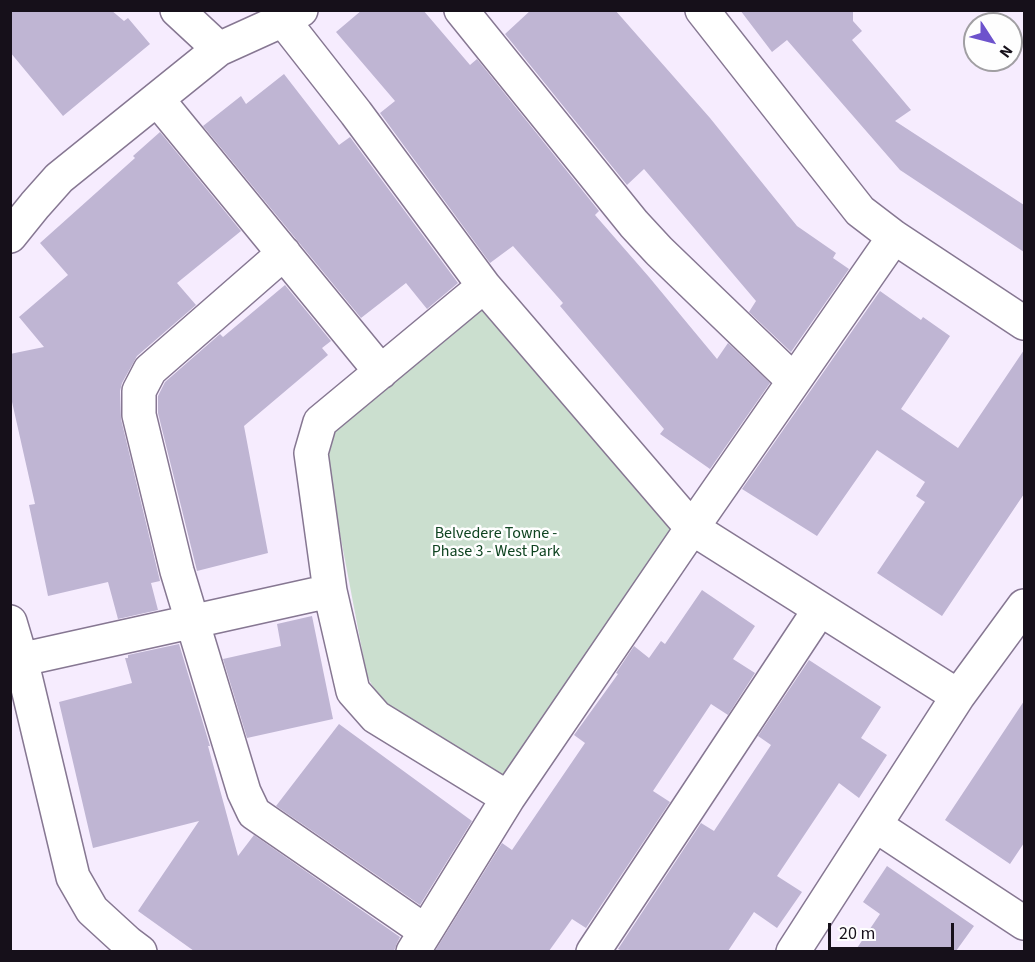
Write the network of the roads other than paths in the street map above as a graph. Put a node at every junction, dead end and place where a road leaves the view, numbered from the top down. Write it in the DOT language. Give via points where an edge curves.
graph roads {
  1 [pos="177,10"];
  2 [pos="461,10"];
  3 [pos="702,10"];
  4 [pos="292,15"];
  5 [pos="219,49"];
  6 [pos="157,99"];
  7 [pos="10,236"];
  8 [pos="894,237"];
  9 [pos="284,253"];
  10 [pos="484,286"];
  11 [pos="1024,322"];
  12 [pos="381,372"];
  13 [pos="794,381"];
  14 [pos="692,528"];
  15 [pos="330,591"];
  16 [pos="1024,606"];
  17 [pos="820,609"];
  18 [pos="193,621"];
  19 [pos="10,622"];
  20 [pos="16,661"];
  21 [pos="958,696"];
  22 [pos="508,798"];
  23 [pos="874,825"];
  24 [pos="1023,920"];
  25 [pos="419,941"];
  26 [pos="140,951"];
  27 [pos="593,951"];
  28 [pos="793,951"];
  1 -- 5 [label="street"];
  2 -- 13 [label="street" via="640,231"];
  3 -- 8 [label="street" via="860,211"];
  4 -- 5 [label="street"];
  4 -- 10 [label="street" via="356,113"];
  5 -- 6 [label="street"];
  6 -- 7 [label="street" via="59,178"];
  6 -- 9 [label="street"];
  8 -- 11 [label="street"];
  8 -- 13 [label="street"];
  9 -- 12 [label="street"];
  9 -- 18 [label="street" via="150,370 138,391 139,415"];
  10 -- 12 [label="street"];
  10 -- 14 [label="street"];
  12 -- 15 [label="street" via="320,422 311,453"];
  13 -- 14 [label="street"];
  14 -- 17 [label="street"];
  14 -- 22 [label="street"];
  15 -- 18 [label="street"];
  15 -- 22 [label="street" via="353,691 376,717"];
  16 -- 21 [label="street"];
  17 -- 21 [label="street"];
  17 -- 27 [label="street"];
  18 -- 20 [label="street"];
  18 -- 25 [label="street" via="244,792 254,813"];
  19 -- 20 [label="street"];
  20 -- 26 [label="street" via="73,877 92,910"];
  21 -- 23 [label="street"];
  22 -- 25 [label="street"];
  23 -- 24 [label="street"];
  23 -- 28 [label="street"];
}
